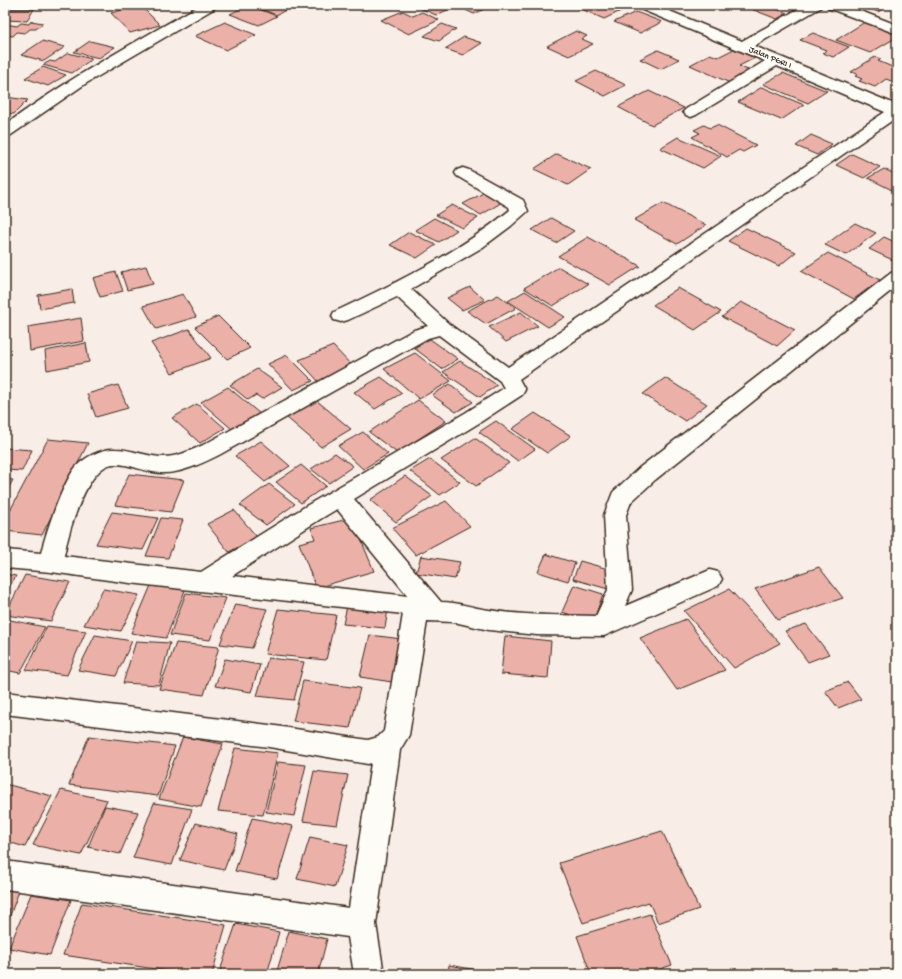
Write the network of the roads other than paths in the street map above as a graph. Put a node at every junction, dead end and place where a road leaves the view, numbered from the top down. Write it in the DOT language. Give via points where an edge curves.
graph roads {
  1 [pos="210,5"];
  2 [pos="643,5"];
  3 [pos="815,5"];
  4 [pos="833,5"];
  5 [pos="897,30"];
  6 [pos="742,47"];
  7 [pos="776,60"];
  8 [pos="896,111"];
  9 [pos="691,112"];
  10 [pos="5,132"];
  11 [pos="463,173"];
  12 [pos="897,277"];
  13 [pos="400,288"];
  14 [pos="342,316"];
  15 [pos="442,328"];
  16 [pos="508,377"];
  17 [pos="340,497"];
  18 [pos="5,560"];
  19 [pos="51,563"];
  20 [pos="710,579"];
  21 [pos="204,582"];
  22 [pos="426,612"];
  23 [pos="604,626"];
  24 [pos="5,702"];
  25 [pos="387,746"];
  26 [pos="5,875"];
  27 [pos="361,924"];
  28 [pos="369,974"];
  1 -- 10 [label="street" via="59,93"];
  2 -- 6 [label="street, Jalan PGRI I"];
  3 -- 6 [label="street"];
  4 -- 5 [label="street"];
  6 -- 7 [label="street, Jalan PGRI I"];
  7 -- 8 [label="street, Jalan PGRI I"];
  7 -- 9 [label="street"];
  8 -- 16 [label="street"];
  11 -- 13 [label="street" via="517,204 518,211 469,249"];
  12 -- 23 [label="street" via="654,469 621,498 615,515 620,590"];
  13 -- 14 [label="street"];
  13 -- 15 [label="street"];
  15 -- 16 [label="street"];
  15 -- 19 [label="street" via="421,334 187,461 160,465 114,456 97,461 83,474 71,498 55,543"];
  16 -- 17 [label="street" via="515,390"];
  17 -- 21 [label="street"];
  17 -- 22 [label="street"];
  18 -- 19 [label="street"];
  19 -- 21 [label="street"];
  20 -- 23 [label="street"];
  21 -- 22 [label="street" via="399,604"];
  22 -- 23 [label="street" via="454,612 489,620 537,625"];
  22 -- 25 [label="street" via="396,735"];
  24 -- 25 [label="street" via="269,736 368,752"];
  25 -- 27 [label="street"];
  26 -- 27 [label="street"];
  27 -- 28 [label="street"];
}
